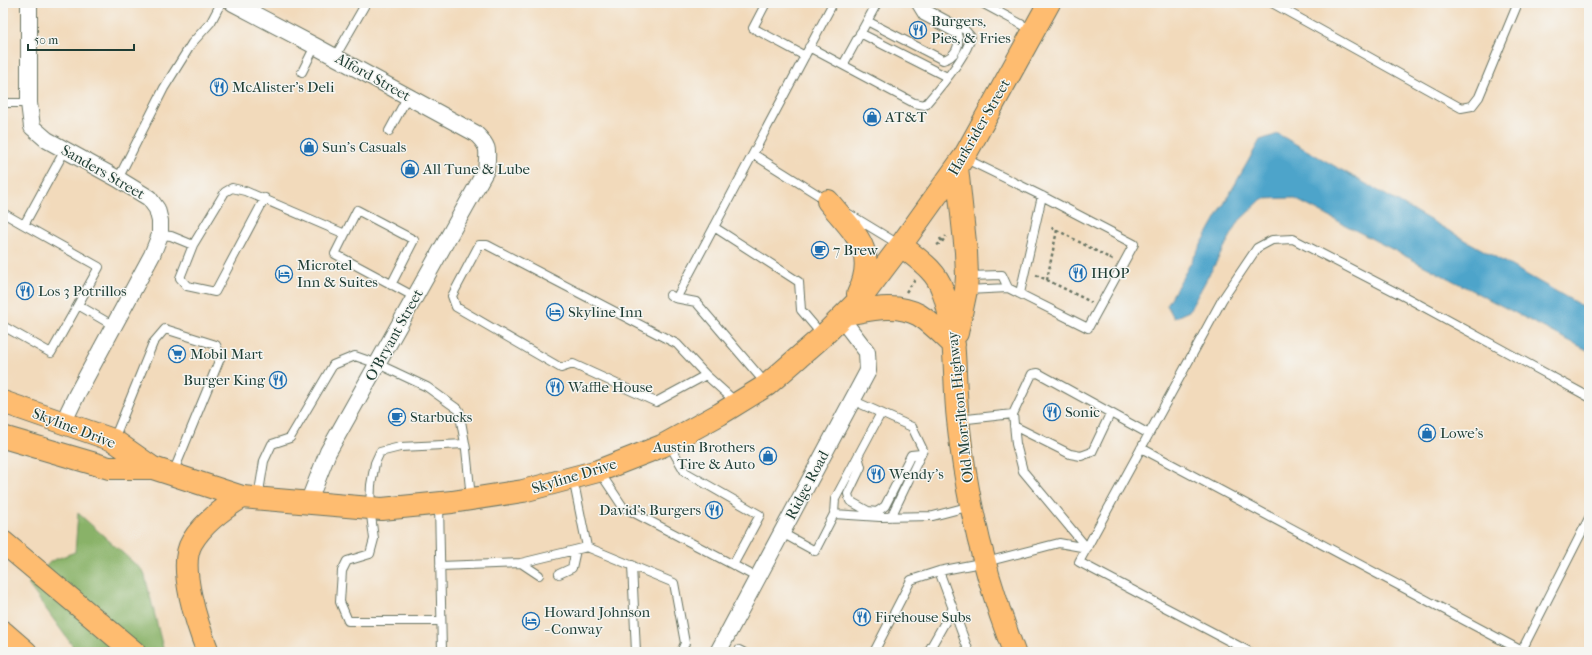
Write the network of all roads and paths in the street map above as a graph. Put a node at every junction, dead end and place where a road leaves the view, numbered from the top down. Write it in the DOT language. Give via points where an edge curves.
graph roads {
  1 [pos="29,3"];
  2 [pos="221,3"];
  3 [pos="233,3"];
  4 [pos="366,3"];
  5 [pos="766,3"];
  6 [pos="833,3"];
  7 [pos="877,3"];
  8 [pos="915,3"];
  9 [pos="982,3"];
  10 [pos="1049,3"];
  11 [pos="1272,3"];
  12 [pos="1518,3"];
  13 [pos="254,8"];
  14 [pos="867,21"];
  15 [pos="1034,31"];
  16 [pos="860,33"];
  17 [pos="315,46"];
  18 [pos="810,47"];
  19 [pos="805,56"];
  20 [pos="335,57"];
  21 [pos="843,65"];
  22 [pos="302,72"];
  23 [pos="947,77"];
  24 [pos="408,96"];
  25 [pos="3,101"];
  26 [pos="29,103"];
  27 [pos="389,131"];
  28 [pos="65,150"];
  29 [pos="753,154"];
  30 [pos="960,162"];
  31 [pos="486,170"];
  32 [pos="118,179"];
  33 [pos="1042,196"];
  34 [pos="264,198"];
  35 [pos="828,201"];
  36 [pos="3,214"];
  37 [pos="24,225"];
  38 [pos="714,227"];
  39 [pos="1050,227"];
  40 [pos="1057,230"];
  41 [pos="345,234"];
  42 [pos="160,235"];
  43 [pos="940,238"];
  44 [pos="193,245"];
  45 [pos="901,245"];
  46 [pos="937,245"];
  47 [pos="1123,265"];
  48 [pos="1036,275"];
  49 [pos="914,280"];
  50 [pos="1047,280"];
  51 [pos="966,283"];
  52 [pos="391,285"];
  53 [pos="1008,288"];
  54 [pos="1020,293"];
  55 [pos="904,294"];
  56 [pos="415,298"];
  57 [pos="78,305"];
  58 [pos="1100,306"];
  59 [pos="843,316"];
  60 [pos="3,326"];
  61 [pos="114,326"];
  62 [pos="823,336"];
  63 [pos="954,346"];
  64 [pos="378,364"];
  65 [pos="706,375"];
  66 [pos="767,385"];
  67 [pos="1589,397"];
  68 [pos="852,400"];
  69 [pos="3,402"];
  70 [pos="738,403"];
  71 [pos="881,413"];
  72 [pos="1013,414"];
  73 [pos="1110,414"];
  74 [pos="958,420"];
  75 [pos="63,423"];
  76 [pos="1014,426"];
  77 [pos="1149,434"];
  78 [pos="3,437"];
  79 [pos="113,440"];
  80 [pos="668,443"];
  81 [pos="465,444"];
  82 [pos="1141,448"];
  83 [pos="921,454"];
  84 [pos="858,456"];
  85 [pos="598,470"];
  86 [pos="163,471"];
  87 [pos="573,478"];
  88 [pos="250,497"];
  89 [pos="471,499"];
  90 [pos="308,502"];
  91 [pos="439,503"];
  92 [pos="972,506"];
  93 [pos="370,507"];
  94 [pos="834,514"];
  95 [pos="890,517"];
  96 [pos="1589,518"];
  97 [pos="782,533"];
  98 [pos="3,542"];
  99 [pos="587,547"];
  100 [pos="1087,548"];
  101 [pos="576,550"];
  102 [pos="986,562"];
  103 [pos="521,563"];
  104 [pos="733,565"];
  105 [pos="440,566"];
  106 [pos="632,566"];
  107 [pos="939,571"];
  108 [pos="560,574"];
  109 [pos="539,575"];
  110 [pos="758,578"];
  111 [pos="953,608"];
  112 [pos="441,620"];
  113 [pos="3,632"];
  114 [pos="26,652"];
  115 [pos="134,652"];
  116 [pos="208,652"];
  117 [pos="442,652"];
  118 [pos="636,652"];
  119 [pos="681,652"];
  120 [pos="718,652"];
  121 [pos="738,652"];
  122 [pos="743,652"];
  123 [pos="874,652"];
  124 [pos="928,652"];
  125 [pos="969,652"];
  126 [pos="1014,652"];
  127 [pos="1250,652"];
  128 [pos="1522,652"];
  1 -- 26 [label="street, Sanders Street"];
  2 -- 32 [label="lane" via="211,22 192,43 164,88"];
  3 -- 13 [label="street, Alford Street"];
  4 -- 20 [label="lane"];
  5 -- 19 [label="lane" via="753,28"];
  6 -- 18 [label="lane"];
  7 -- 14 [label="lane"];
  8 -- 14 [label="lane" via="923,16 957,34 959,42 956,52 950,59 943,60"];
  8 -- 23 [label="lane" via="972,36"];
  9 -- 15 [label="lane"];
  10 -- 15 [label="main road, Harkrider Street"];
  11 -- 12 [label="lane" via="1461,108 1472,106 1479,97"];
  13 -- 17 [label="street, Alford Street"];
  14 -- 16 [label="lane"];
  15 -- 30 [label="main road, Harkrider Street"];
  16 -- 21 [label="lane"];
  16 -- 23 [label="lane"];
  17 -- 20 [label="street, Alford Street"];
  17 -- 22 [label="lane"];
  18 -- 19 [label="lane"];
  18 -- 21 [label="lane"];
  19 -- 29 [label="lane"];
  20 -- 24 [label="street, Alford Street"];
  21 -- 23 [label="lane" via="914,103 925,105"];
  24 -- 27 [label="lane"];
  24 -- 31 [label="street, Alford Street" via="475,133 486,143"];
  25 -- 26 [label="lane"];
  26 -- 28 [label="street, Sanders Street" via="32,127 47,140"];
  28 -- 32 [label="street, Sanders Street"];
  28 -- 37 [label="lane"];
  29 -- 35 [label="lane"];
  29 -- 38 [label="lane"];
  30 -- 33 [label="lane"];
  30 -- 45 [label="main road, Harkrider Street"];
  30 -- 51 [label="main road"];
  31 -- 56 [label="street, O'Bryant Street"];
  32 -- 42 [label="street, Sanders Street" via="149,198 157,209"];
  33 -- 47 [label="lane" via="1134,244"];
  33 -- 54 [label="lane"];
  34 -- 41 [label="lane"];
  34 -- 44 [label="lane" via="232,188 225,192"];
  34 -- 44 [label="lane" via="215,292 187,286 180,278"];
  35 -- 45 [label="lane"];
  35 -- 59 [label="main road" via="860,240 866,259 866,272 862,284"];
  36 -- 37 [label="lane"];
  37 -- 57 [label="lane" via="99,267"];
  38 -- 62 [label="lane" via="799,282 801,310"];
  38 -- 66 [label="lane" via="677,297 672,296 696,302"];
  39 -- 40 [label="path"];
  40 -- 47 [label="path"];
  40 -- 50 [label="path"];
  41 -- 52 [label="lane" via="335,254"];
  41 -- 52 [label="lane" via="357,210 414,240"];
  42 -- 44 [label="lane" via="171,236"];
  42 -- 61 [label="street, Sanders Street" via="146,268"];
  43 -- 46 [label="path" via="942,242"];
  45 -- 59 [label="main road, Skyline Drive" via="861,298"];
  45 -- 63 [label="main road, Old Morrilton Highway" via="932,271 942,287 949,310"];
  47 -- 58 [label="lane"];
  48 -- 50 [label="path"];
  49 -- 55 [label="path"];
  50 -- 58 [label="path"];
  51 -- 53 [label="lane"];
  51 -- 53 [label="lane" via="1002,275"];
  51 -- 63 [label="main road"];
  52 -- 56 [label="lane"];
  53 -- 54 [label="lane"];
  54 -- 58 [label="lane" via="1088,328"];
  56 -- 64 [label="street, O'Bryant Street"];
  57 -- 60 [label="lane" via="51,353"];
  57 -- 61 [label="lane"];
  59 -- 62 [label="main road, Skyline Drive"];
  59 -- 63 [label="main road" via="884,308 901,308 918,315"];
  59 -- 68 [label="street, Ridge Road" via="867,352 868,370"];
  61 -- 75 [label="street, Sanders Street"];
  62 -- 66 [label="main road, Skyline Drive"];
  63 -- 74 [label="main road, Old Morrilton Highway"];
  64 -- 81 [label="lane" via="427,387 459,410"];
  64 -- 88 [label="lane" via="355,356 333,365 290,438 272,444"];
  64 -- 90 [label="street, O'Bryant Street" via="328,452"];
  65 -- 65 [label="lane" via="677,344 487,244 478,245 452,296 456,307 561,368 573,364 656,402"];
  65 -- 70 [label="lane"];
  66 -- 70 [label="main road, Skyline Drive"];
  67 -- 77 [label="lane" via="1293,239 1272,240 1257,248 1222,300"];
  68 -- 71 [label="lane"];
  68 -- 97 [label="street, Ridge Road"];
  69 -- 75 [label="main road, Skyline Drive"];
  70 -- 80 [label="main road, Skyline Drive"];
  71 -- 83 [label="lane" via="912,427 923,450"];
  71 -- 84 [label="lane"];
  72 -- 73 [label="lane" via="1032,374 1038,373"];
  72 -- 74 [label="lane"];
  72 -- 76 [label="lane"];
  73 -- 76 [label="lane" via="1092,452 1081,456 1070,454"];
  73 -- 77 [label="lane"];
  74 -- 92 [label="main road, Old Morrilton Highway" via="964,470"];
  75 -- 79 [label="main road, Skyline Drive"];
  76 -- 100 [label="lane" via="1023,471"];
  77 -- 82 [label="lane"];
  78 -- 86 [label="main road, Skyline Drive" via="109,468"];
  79 -- 86 [label="main road, Skyline Drive"];
  79 -- 86 [label="lane" via="153,342 165,329 216,345 221,356"];
  80 -- 85 [label="main road, Skyline Drive"];
  80 -- 104 [label="lane" via="686,472 760,515"];
  81 -- 89 [label="lane"];
  81 -- 93 [label="lane" via="400,447 380,452 375,463"];
  82 -- 100 [label="lane"];
  82 -- 128 [label="lane"];
  83 -- 84 [label="lane" via="911,455 885,506 877,512 868,511 850,501 848,494 861,467"];
  83 -- 95 [label="lane"];
  84 -- 94 [label="lane" via="835,500"];
  85 -- 87 [label="main road, Skyline Drive"];
  85 -- 104 [label="lane" via="623,507"];
  86 -- 88 [label="main road, Skyline Drive"];
  87 -- 89 [label="main road, Skyline Drive" via="523,491"];
  87 -- 99 [label="lane"];
  88 -- 90 [label="main road, Skyline Drive"];
  88 -- 116 [label="main road" via="230,505 202,529 188,551 186,567 190,595"];
  89 -- 91 [label="main road, Skyline Drive"];
  90 -- 93 [label="main road, Skyline Drive"];
  91 -- 93 [label="main road, Skyline Drive" via="382,509"];
  91 -- 105 [label="lane"];
  92 -- 95 [label="lane" via="933,516"];
  92 -- 102 [label="main road, Old Morrilton Highway"];
  93 -- 112 [label="lane" via="374,539 370,554 347,561 342,571 340,602 348,620"];
  94 -- 95 [label="lane"];
  94 -- 97 [label="lane" via="815,551"];
  96 -- 128 [label="lane"];
  97 -- 110 [label="street, Ridge Road"];
  98 -- 115 [label="main road"];
  99 -- 101 [label="lane"];
  99 -- 106 [label="lane"];
  100 -- 102 [label="lane" via="1059,543"];
  100 -- 127 [label="lane" via="1079,562"];
  101 -- 103 [label="lane"];
  101 -- 108 [label="lane" via="572,568"];
  102 -- 107 [label="lane"];
  102 -- 126 [label="main road, Old Morrilton Highway" via="999,614"];
  103 -- 105 [label="lane"];
  103 -- 109 [label="lane"];
  104 -- 110 [label="lane"];
  105 -- 112 [label="lane"];
  106 -- 118 [label="lane"];
  106 -- 119 [label="lane" via="674,583 685,643"];
  107 -- 111 [label="lane"];
  107 -- 123 [label="lane" via="911,580"];
  110 -- 120 [label="street, Ridge Road"];
  111 -- 124 [label="lane"];
  111 -- 125 [label="lane"];
  112 -- 117 [label="lane"];
  113 -- 114 [label="main road"];
  121 -- 122 [label="lane"];
}
